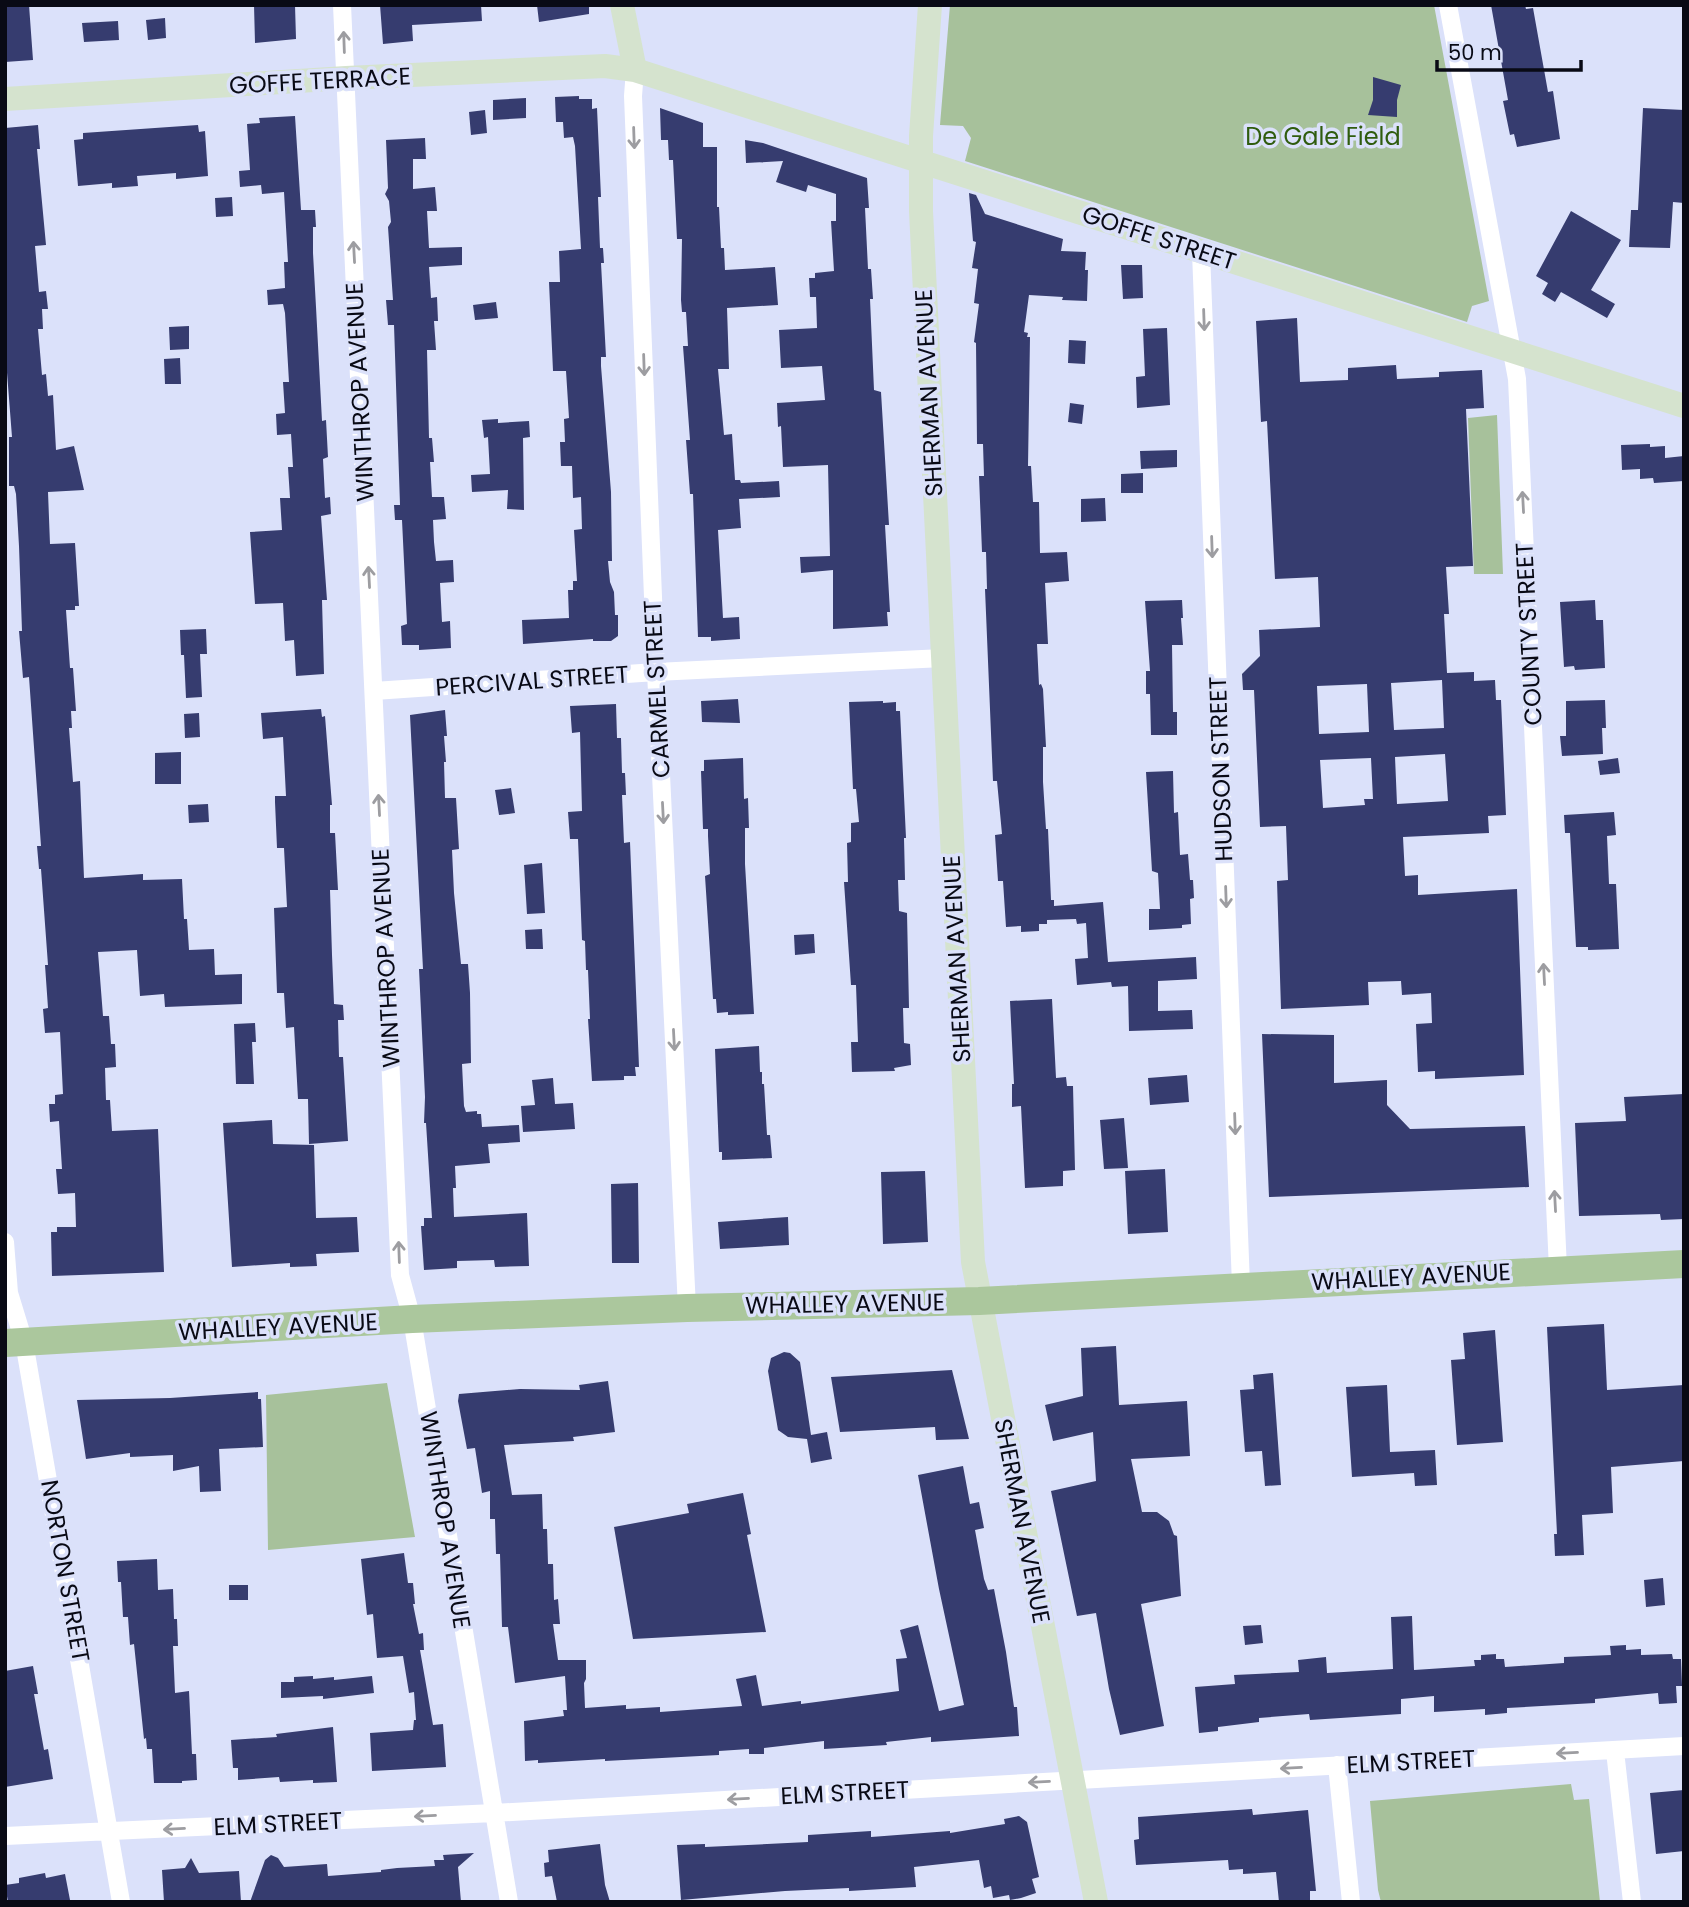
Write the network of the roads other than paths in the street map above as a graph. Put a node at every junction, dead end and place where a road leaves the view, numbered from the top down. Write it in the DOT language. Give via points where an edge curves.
graph roads {
  1 [pos="342,5"];
  2 [pos="622,5"];
  3 [pos="930,5"];
  4 [pos="1448,5"];
  5 [pos="635,70"];
  6 [pos="346,78"];
  7 [pos="5,99"];
  8 [pos="920,160"];
  9 [pos="1201,252"];
  10 [pos="1513,352"];
  11 [pos="1684,407"];
  12 [pos="943,658"];
  13 [pos="656,672"];
  14 [pos="374,691"];
  15 [pos="5,1242"];
  16 [pos="1684,1264"];
  17 [pos="1558,1269"];
  18 [pos="1241,1285"];
  19 [pos="979,1301"];
  20 [pos="687,1308"];
  21 [pos="412,1319"];
  22 [pos="15,1342"];
  23 [pos="1684,1746"];
  24 [pos="1615,1751"];
  25 [pos="1338,1765"];
  26 [pos="1073,1780"];
  27 [pos="494,1813"];
  28 [pos="110,1832"];
  29 [pos="5,1836"];
  30 [pos="121,1902"];
  31 [pos="509,1902"];
  32 [pos="1096,1902"];
  33 [pos="1351,1902"];
  34 [pos="1632,1902"];
  6 -- 1 [label="street, WINTHROP AVENUE, one-way"];
  2 -- 5 [label="main road"];
  3 -- 8 [label="main road, SHERMAN AVENUE"];
  4 -- 10 [label="street, COUNTY STREET"];
  5 -- 6 [label="main road, GOFFE TERRACE" via="605,66"];
  5 -- 8 [label="main road, GOFFE STREET"];
  5 -- 13 [label="street, CARMEL STREET, one-way"];
  6 -- 7 [label="main road, GOFFE TERRACE"];
  14 -- 6 [label="street, WINTHROP AVENUE, one-way"];
  8 -- 9 [label="main road, GOFFE STREET"];
  8 -- 12 [label="main road, SHERMAN AVENUE"];
  9 -- 10 [label="main road, GOFFE STREET"];
  9 -- 18 [label="street, HUDSON STREET, one-way"];
  10 -- 11 [label="main road, GOFFE STREET"];
  17 -- 10 [label="street, COUNTY STREET, one-way"];
  12 -- 13 [label="street, PERCIVAL STREET"];
  12 -- 19 [label="main road, SHERMAN AVENUE" via="970,1219"];
  13 -- 14 [label="street, PERCIVAL STREET"];
  13 -- 20 [label="street, CARMEL STREET, one-way"];
  21 -- 14 [label="street, WINTHROP AVENUE, one-way" via="400,1275"];
  15 -- 22 [label="street, NORTON STREET"];
  16 -- 17 [label="main road, WHALLEY AVENUE"];
  17 -- 18 [label="main road, WHALLEY AVENUE"];
  18 -- 19 [label="main road, WHALLEY AVENUE"];
  19 -- 20 [label="main road, WHALLEY AVENUE"];
  19 -- 26 [label="main road, SHERMAN AVENUE"];
  20 -- 21 [label="main road, WHALLEY AVENUE"];
  21 -- 22 [label="main road, WHALLEY AVENUE"];
  21 -- 27 [label="street, WINTHROP AVENUE"];
  22 -- 28 [label="street, NORTON STREET"];
  23 -- 24 [label="street, ELM STREET"];
  24 -- 25 [label="street, ELM STREET, one-way"];
  24 -- 34 [label="street"];
  25 -- 26 [label="street, ELM STREET, one-way"];
  25 -- 33 [label="street"];
  26 -- 27 [label="street, ELM STREET, one-way"];
  26 -- 32 [label="main road, SHERMAN AVENUE"];
  27 -- 28 [label="street, ELM STREET, one-way"];
  27 -- 31 [label="street, WINTHROP AVENUE"];
  28 -- 29 [label="street, ELM STREET"];
  28 -- 30 [label="street, NORTON STREET"];
}
